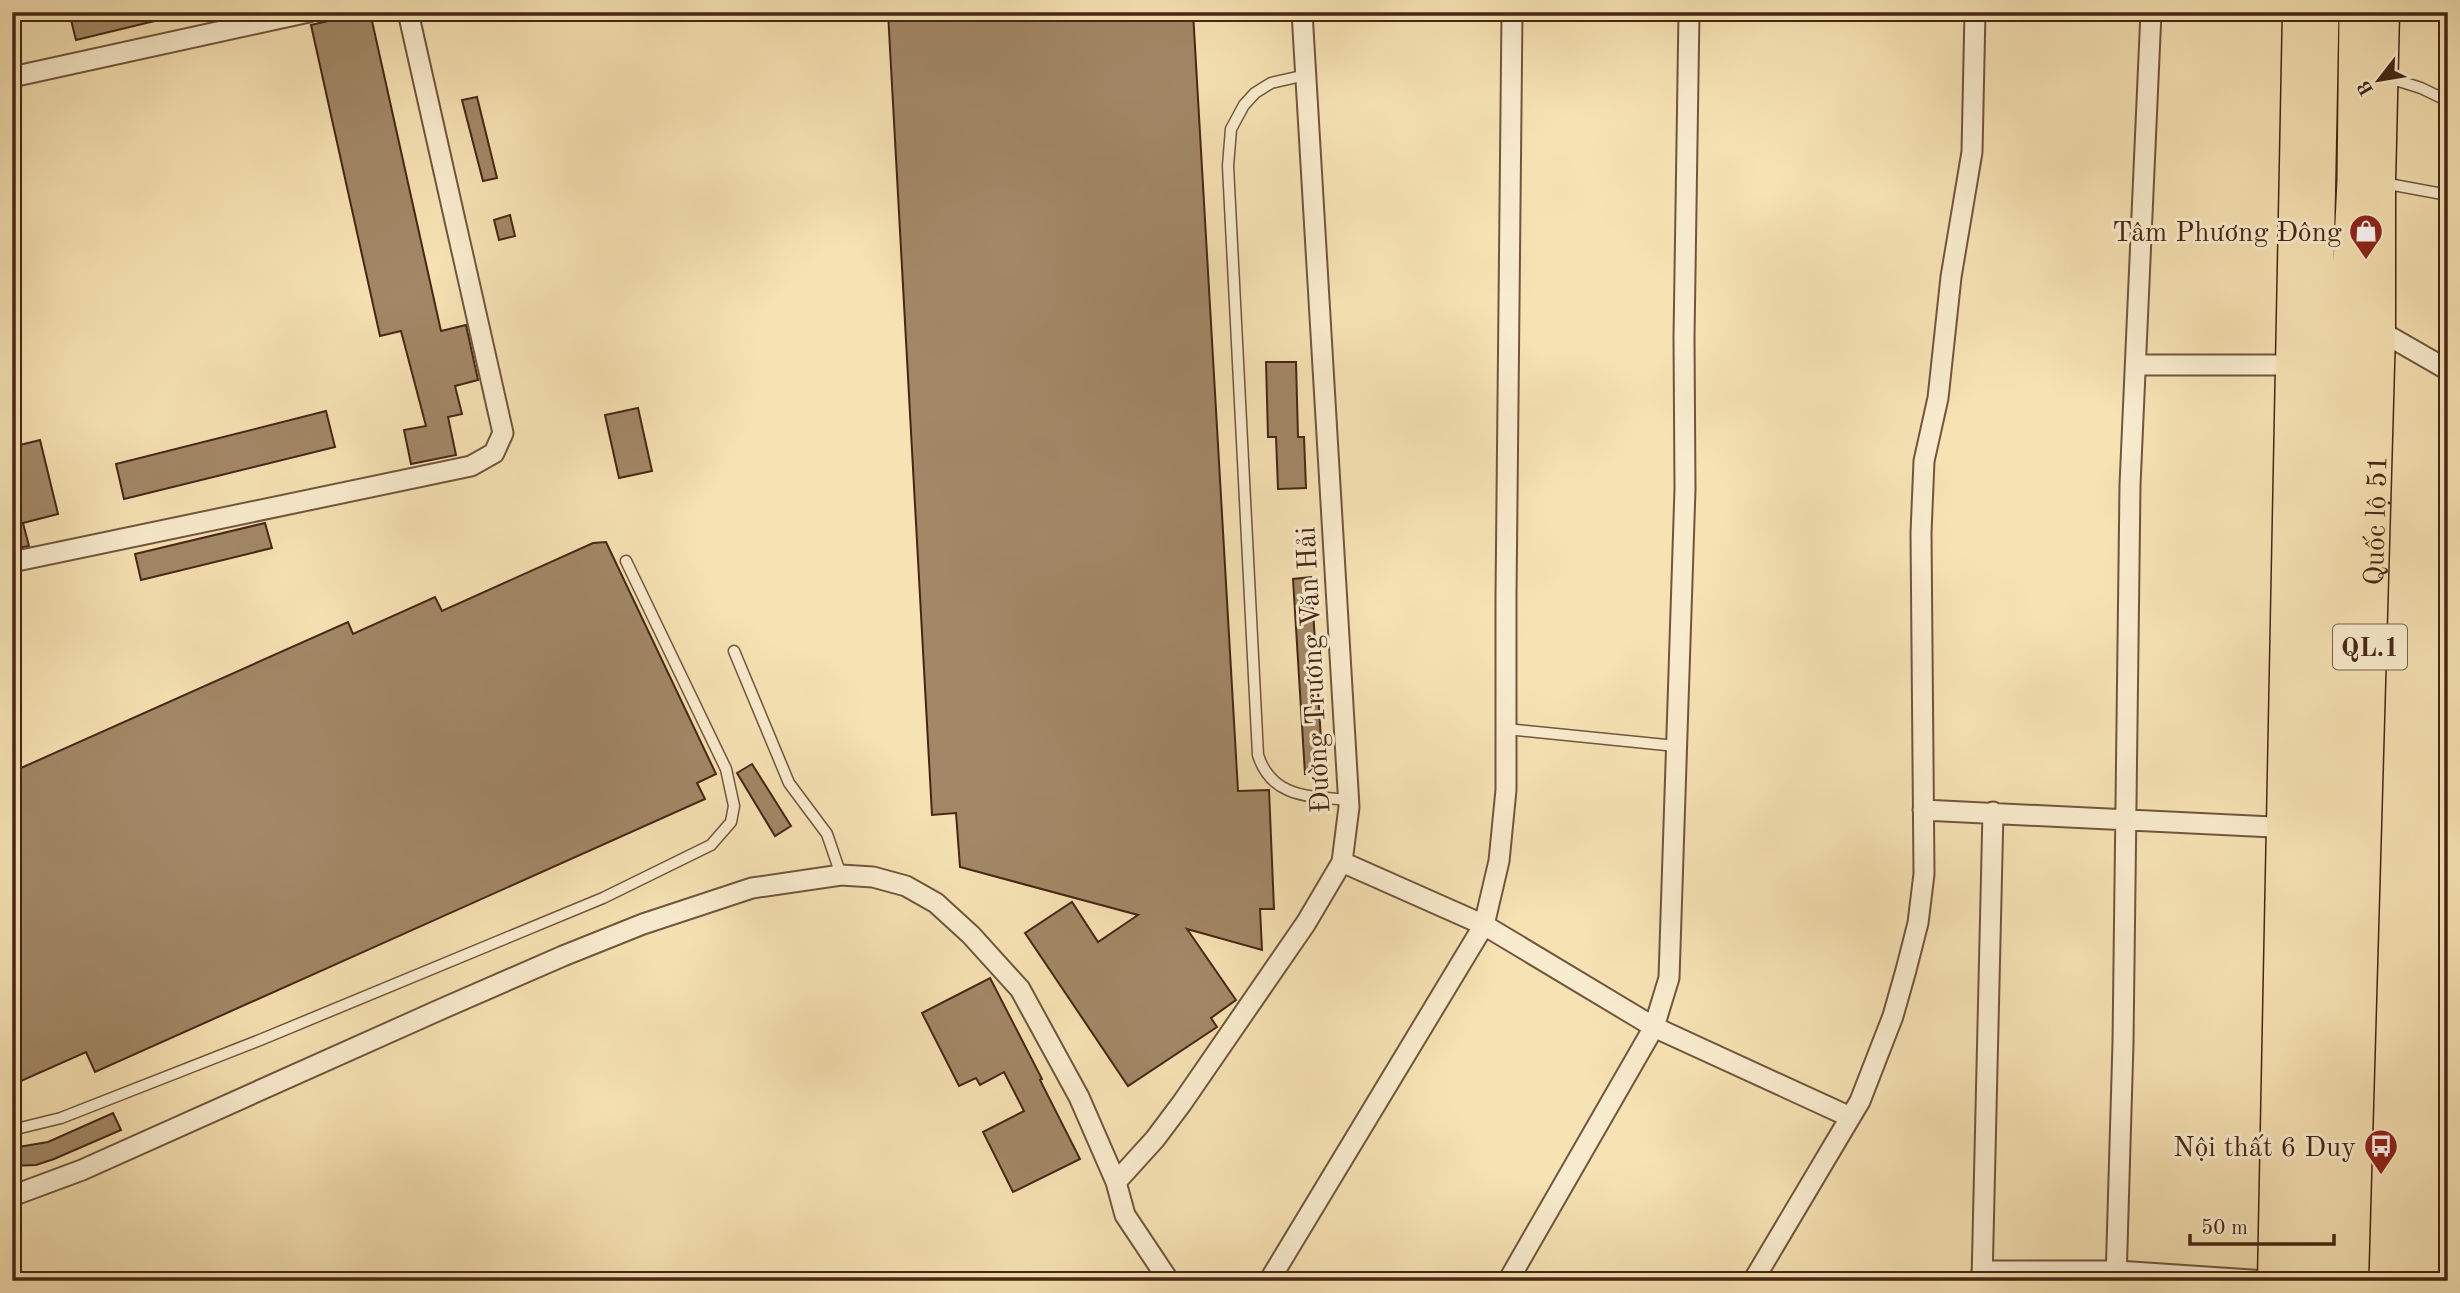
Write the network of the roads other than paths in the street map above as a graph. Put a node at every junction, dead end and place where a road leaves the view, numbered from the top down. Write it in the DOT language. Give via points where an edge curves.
graph roads {
  1 [pos="309,12"];
  2 [pos="408,12"];
  3 [pos="1302,12"];
  4 [pos="1513,12"];
  5 [pos="1689,12"];
  6 [pos="1975,12"];
  7 [pos="2151,12"];
  8 [pos="2298,12"];
  9 [pos="2321,12"];
  10 [pos="2357,12"];
  11 [pos="2385,12"];
  12 [pos="263,17"];
  13 [pos="1306,75"];
  14 [pos="2383,76"];
  15 [pos="12,78"];
  16 [pos="2448,101"];
  17 [pos="2368,182"];
  18 [pos="2448,195"];
  19 [pos="2364,329"];
  20 [pos="2137,365"];
  21 [pos="2303,365"];
  22 [pos="2448,370"];
  23 [pos="625,561"];
  24 [pos="12,562"];
  25 [pos="734,650"];
  26 [pos="1507,729"];
  27 [pos="1676,746"];
  28 [pos="1349,800"];
  29 [pos="1923,810"];
  30 [pos="1993,812"];
  31 [pos="2125,818"];
  32 [pos="2293,827"];
  33 [pos="1342,862"];
  34 [pos="841,875"];
  35 [pos="1484,925"];
  36 [pos="2350,989"];
  37 [pos="1654,1027"];
  38 [pos="1850,1117"];
  39 [pos="12,1130"];
  40 [pos="1116,1182"];
  41 [pos="12,1196"];
  42 [pos="1982,1276"];
  43 [pos="2117,1276"];
  44 [pos="1169,1281"];
  45 [pos="1269,1281"];
  46 [pos="1508,1281"];
  47 [pos="1754,1281"];
  48 [pos="2266,1281"];
  49 [pos="2273,1281"];
  50 [pos="2296,1281"];
  51 [pos="2331,1281"];
  52 [pos="2353,1281"];
  1 -- 12 [label="street"];
  2 -- 24 [label="street" via="503,433 494,453 471,466"];
  3 -- 13 [label="street, Đường Trương Văn Hải"];
  4 -- 26 [label="street"];
  5 -- 27 [label="street" via="1685,489"];
  6 -- 29 [label="street" via="1972,152 1951,277 1938,398 1924,461"];
  7 -- 20 [label="street"];
  8 -- 21 [label="main road, QL.1"];
  9 -- 21 [label="highway, QL.1"];
  10 -- 17 [label="highway, Quốc lộ 51 / QL.1"];
  11 -- 14 [label="main road, Quốc lộ 51 / QL.1"];
  12 -- 15 [label="street"];
  13 -- 28 [label="street, Đường Trương Văn Hải"];
  13 -- 28 [label="lane" via="1271,83 1244,105 1231,129 1228,166 1258,755 1265,773 1283,789"];
  14 -- 16 [label="lane"];
  14 -- 17 [label="main road, Quốc lộ 51 / QL.1"];
  17 -- 18 [label="lane"];
  17 -- 19 [label="highway, Quốc lộ 51 / QL.1"];
  19 -- 22 [label="street"];
  19 -- 36 [label="highway, Quốc lộ 51 / QL.1"];
  20 -- 21 [label="street"];
  20 -- 31 [label="street" via="2130,485"];
  21 -- 32 [label="highway, QL.1"];
  23 -- 39 [label="lane" via="726,769 734,806 731,822 711,845 603,898 223,1055 61,1118"];
  25 -- 34 [label="lane" via="789,783 827,834"];
  26 -- 27 [label="lane"];
  26 -- 35 [label="street" via="1503,837"];
  27 -- 37 [label="street" via="1671,958"];
  28 -- 33 [label="street, Đường Trương Văn Hải"];
  29 -- 30 [label="street"];
  29 -- 38 [label="street" via="1924,874 1918,923 1893,1016"];
  30 -- 31 [label="street"];
  30 -- 42 [label="street"];
  31 -- 32 [label="street"];
  31 -- 43 [label="street"];
  32 -- 49 [label="main road, QL.1"];
  32 -- 50 [label="highway, QL.1"];
  33 -- 35 [label="street"];
  33 -- 40 [label="street, Đường Trương Văn Hải" via="1306,923 1182,1103"];
  34 -- 40 [label="street" via="906,886 936,903 1020,989 1079,1097"];
  34 -- 41 [label="street" via="752,888 643,924 449,1005 82,1170"];
  35 -- 37 [label="street"];
  35 -- 45 [label="street"];
  36 -- 51 [label="highway, Quốc lộ 51 / QL.1"];
  36 -- 52 [label="main road, Quốc lộ 51 / QL.1"];
  37 -- 38 [label="street"];
  37 -- 46 [label="street"];
  38 -- 47 [label="street"];
  40 -- 44 [label="street" via="1125,1215"];
  42 -- 43 [label="street"];
  43 -- 48 [label="street"];
}
